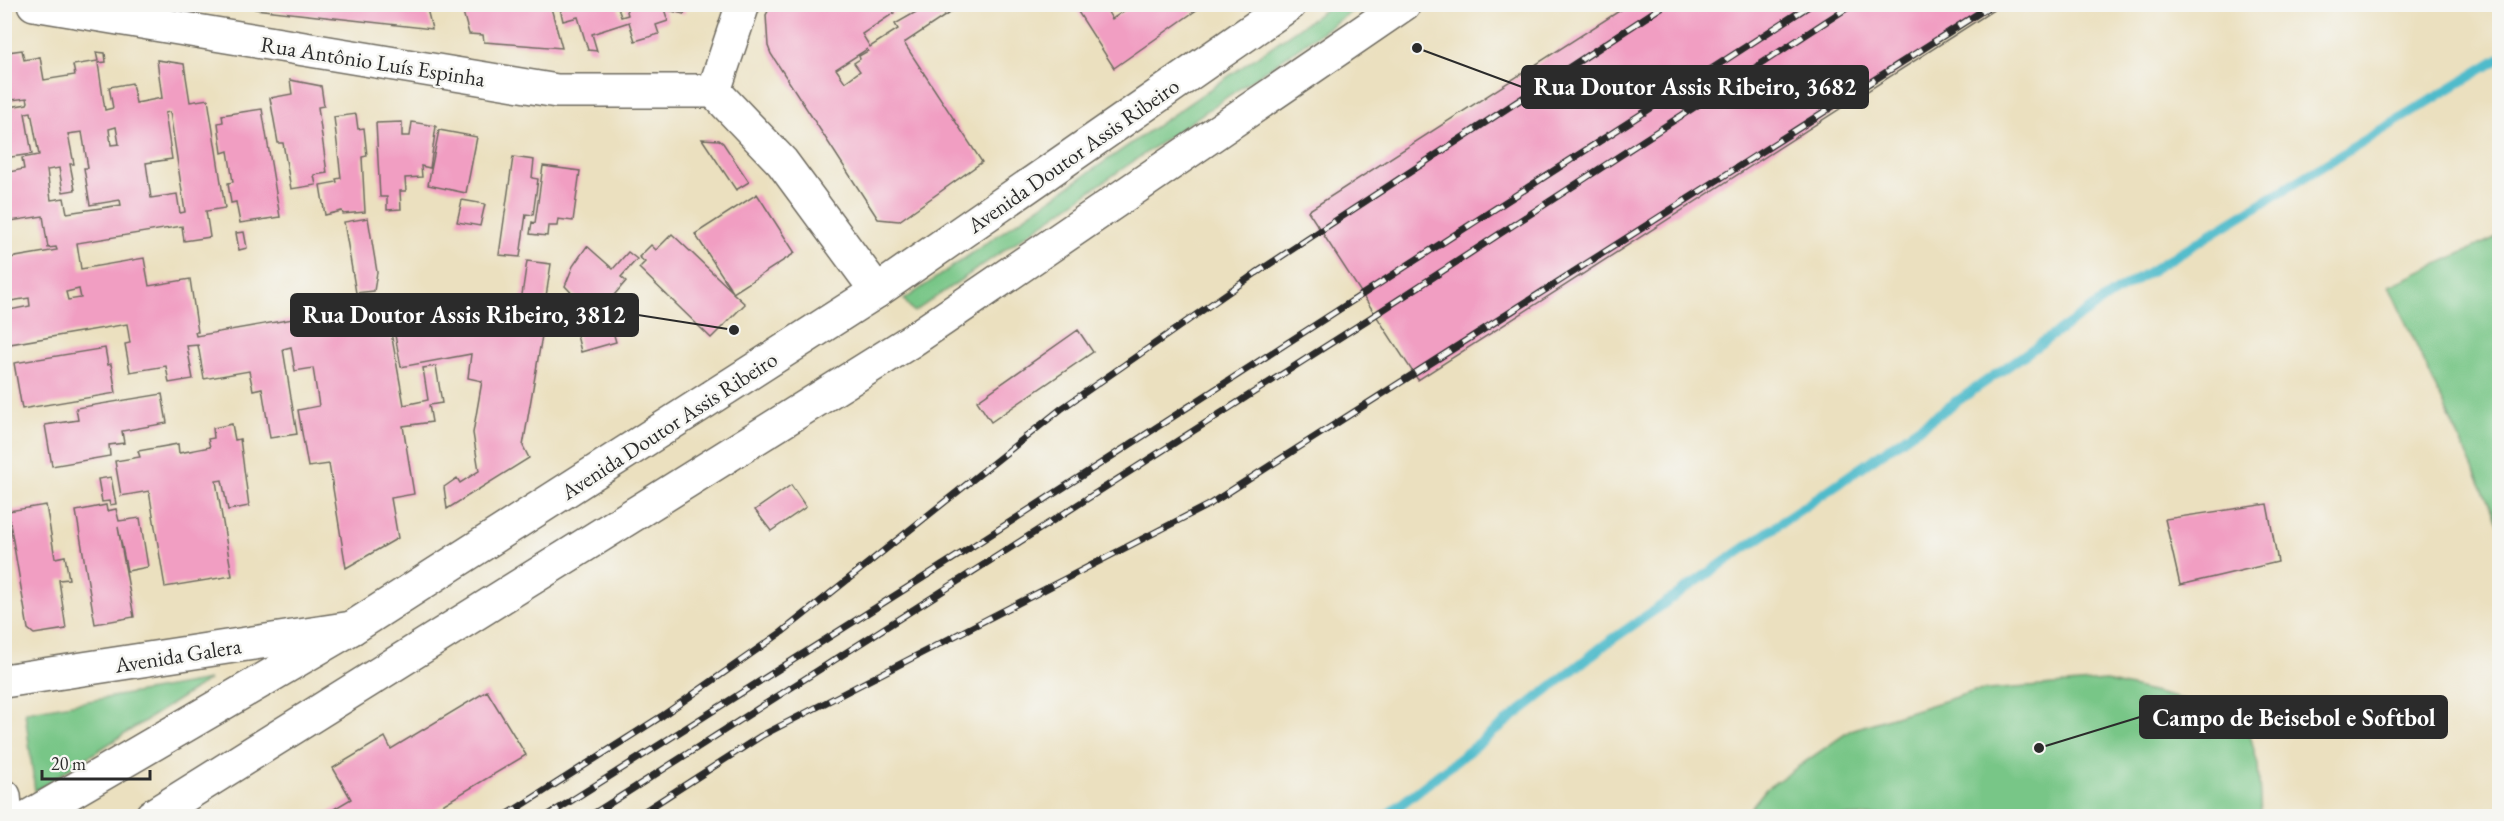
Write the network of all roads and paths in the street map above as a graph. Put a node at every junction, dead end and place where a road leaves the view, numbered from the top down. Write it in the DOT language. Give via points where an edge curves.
graph roads {
  1 [pos="34,4"];
  2 [pos="743,4"];
  3 [pos="1290,4"];
  4 [pos="1404,4"];
  5 [pos="714,91"];
  6 [pos="877,291"];
  7 [pos="352,628"];
  8 [pos="4,681"];
  9 [pos="4,796"];
  10 [pos="6,816"];
  11 [pos="30,816"];
  12 [pos="152,816"];
  1 -- 5 [label="main road, Rua Antônio Luís Espinha" via="557,91"];
  2 -- 5 [label="main road"];
  3 -- 6 [label="main road, Avenida Doutor Assis Ribeiro"];
  4 -- 12 [label="main road" via="911,341"];
  5 -- 6 [label="main road" via="782,162"];
  6 -- 7 [label="main road, Avenida Doutor Assis Ribeiro"];
  7 -- 8 [label="main road, Avenida Galera"];
  7 -- 11 [label="main road, Avenida Doutor Assis Ribeiro"];
  9 -- 10 [label="main road"];
}
